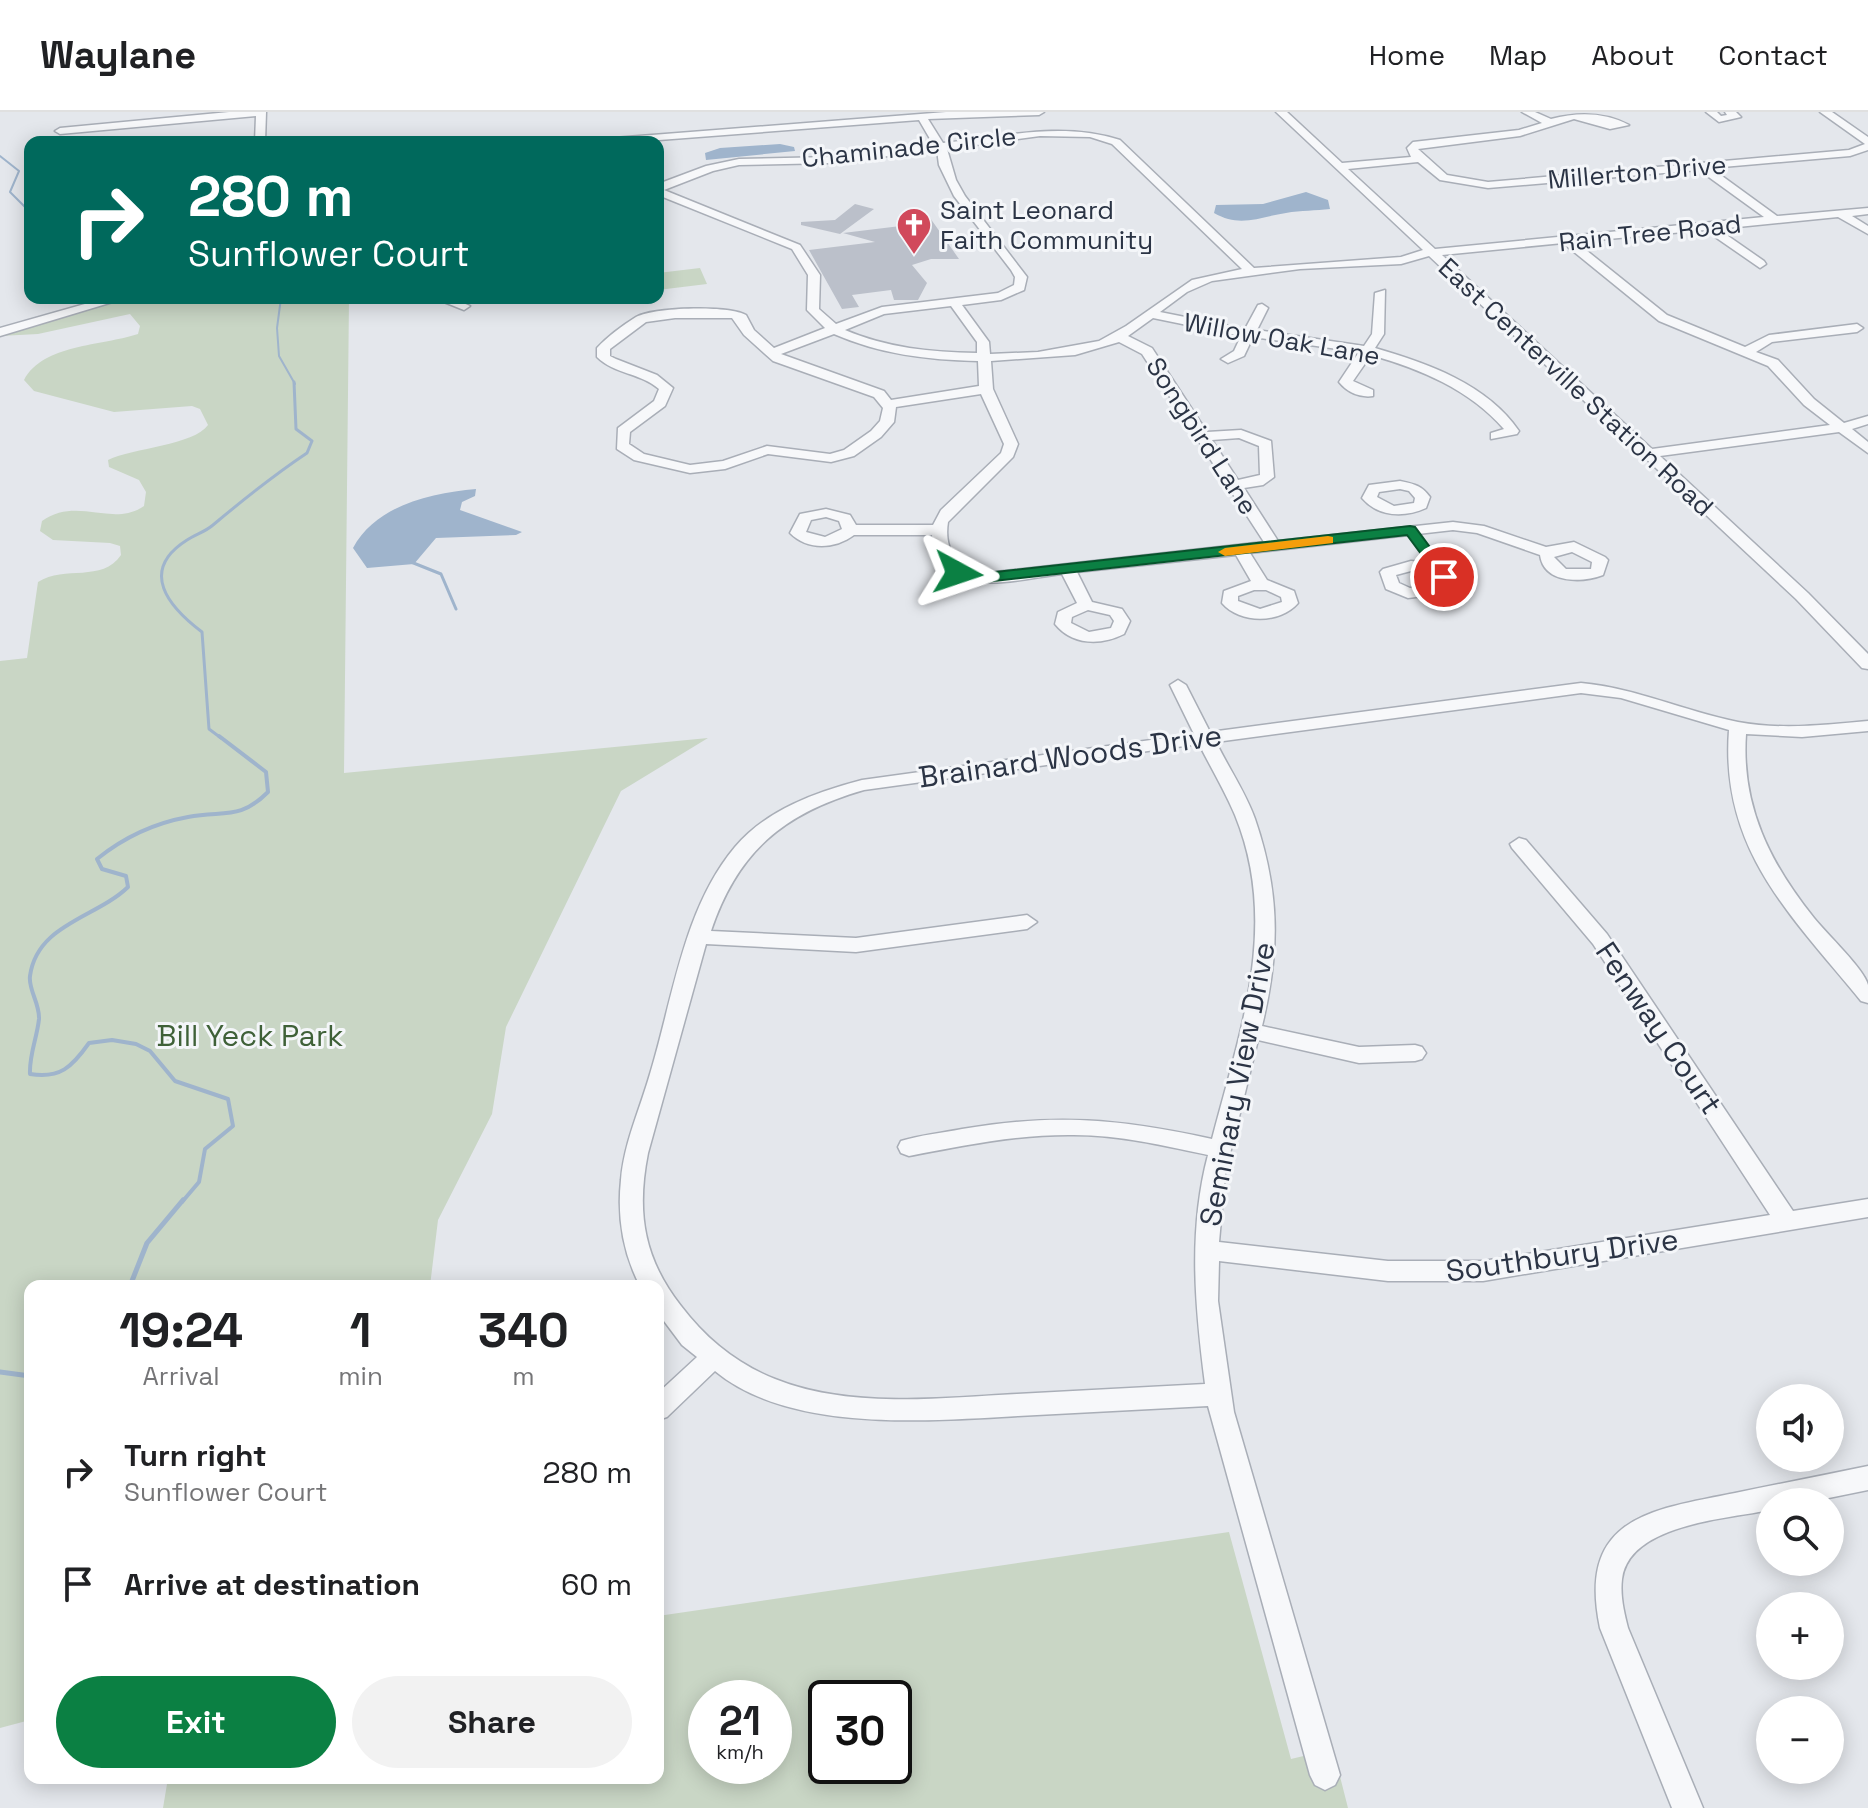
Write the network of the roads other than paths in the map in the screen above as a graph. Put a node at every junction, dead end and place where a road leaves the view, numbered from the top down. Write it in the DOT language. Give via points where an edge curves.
graph roads {
  1 [pos="261,112"];
  2 [pos="747,112"];
  3 [pos="986,112"];
  4 [pos="1039,112"];
  5 [pos="1281,112"];
  6 [pos="1514,112"];
  7 [pos="1528,112"];
  8 [pos="1711,112"];
  9 [pos="1730,112"];
  10 [pos="1825,112"];
  11 [pos="1582,113"];
  12 [pos="923,119"];
  13 [pos="909,120"];
  14 [pos="1553,124"];
  15 [pos="756,130"];
  16 [pos="63,136"];
  17 [pos="260,136"];
  18 [pos="664,137"];
  19 [pos="1868,145"];
  20 [pos="934,147"];
  21 [pos="1417,156"];
  22 [pos="1338,164"];
  23 [pos="1701,166"];
  24 [pos="664,187"];
  25 [pos="664,192"];
  26 [pos="1868,211"];
  27 [pos="1841,214"];
  28 [pos="1775,220"];
  29 [pos="1707,226"];
  30 [pos="1868,231"];
  31 [pos="1567,241"];
  32 [pos="1428,253"];
  33 [pos="1760,264"];
  34 [pos="1253,273"];
  35 [pos="1381,293"];
  36 [pos="954,302"];
  37 [pos="98,304"];
  38 [pos="458,304"];
  39 [pos="464,306"];
  40 [pos="1262,308"];
  41 [pos="0,313"];
  42 [pos="1153,314"];
  43 [pos="16,327"];
  44 [pos="832,328"];
  45 [pos="1857,328"];
  46 [pos="1249,331"];
  47 [pos="0,332"];
  48 [pos="1120,337"];
  49 [pos="1365,350"];
  50 [pos="1748,351"];
  51 [pos="772,353"];
  52 [pos="982,358"];
  53 [pos="1228,359"];
  54 [pos="986,389"];
  55 [pos="1368,393"];
  56 [pos="889,404"];
  57 [pos="1868,420"];
  58 [pos="1841,428"];
  59 [pos="1496,436"];
  60 [pos="1202,437"];
  61 [pos="1868,449"];
  62 [pos="1647,454"];
  63 [pos="1233,485"];
  64 [pos="1398,511"];
  65 [pos="850,530"];
  66 [pos="938,530"];
  67 [pos="1410,530"];
  68 [pos="1274,546"];
  69 [pos="1241,550"];
  70 [pos="1548,553"];
  71 [pos="1428,566"];
  72 [pos="1067,568"];
  73 [pos="1261,584"];
  74 [pos="1086,605"];
  75 [pos="1868,664"];
  76 [pos="1178,685"];
  77 [pos="1868,726"];
  78 [pos="1738,727"];
  79 [pos="1205,738"];
  80 [pos="1519,844"];
  81 [pos="1027,922"];
  82 [pos="701,937"];
  83 [pos="1868,996"];
  84 [pos="1251,1031"];
  85 [pos="1415,1053"];
  86 [pos="909,1147"];
  87 [pos="1220,1149"];
  88 [pos="1868,1208"];
  89 [pos="1787,1221"];
  90 [pos="1206,1250"];
  91 [pos="650,1280"];
  92 [pos="664,1303"];
  93 [pos="714,1356"];
  94 [pos="1217,1394"];
  95 [pos="664,1403"];
  96 [pos="1868,1478"];
  97 [pos="1325,1775"];
  98 [pos="1688,1808"];
  1 -- 16 [label="street" via="57,126"];
  1 -- 17 [label="street"];
  2 -- 15 [label="street"];
  3 -- 12 [label="street"];
  4 -- 12 [label="street"];
  5 -- 22 [label="street, East Centerville Station Road"];
  6 -- 7 [label="street"];
  7 -- 14 [label="street"];
  8 -- 9 [label="street" via="1719,119 1736,117"];
  10 -- 19 [label="street, Millerton Drive"];
  11 -- 14 [label="street"];
  12 -- 13 [label="street"];
  12 -- 20 [label="street"];
  13 -- 15 [label="street"];
  13 -- 20 [label="street"];
  14 -- 21 [label="street" via="1504,136 1417,144 1412,148"];
  15 -- 18 [label="street"];
  19 -- 23 [label="street, Millerton Drive" via="1850,153"];
  20 -- 24 [label="street, Chaminade Circle" via="831,160 739,162"];
  20 -- 34 [label="street, Chaminade Circle" via="1057,132 1116,142"];
  20 -- 36 [label="street" via="958,195 1021,277 1020,287 1001,296"];
  21 -- 22 [label="street"];
  21 -- 23 [label="street, Millerton Drive" via="1444,178 1475,185"];
  22 -- 32 [label="street, East Centerville Station Road"];
  23 -- 28 [label="street"];
  25 -- 44 [label="street" via="796,247 814,275 813,310"];
  26 -- 27 [label="street, Rain Tree Road"];
  27 -- 28 [label="street, Rain Tree Road"];
  27 -- 30 [label="street"];
  28 -- 29 [label="street, Rain Tree Road"];
  29 -- 31 [label="street, Rain Tree Road"];
  29 -- 33 [label="street"];
  31 -- 32 [label="street, Rain Tree Road"];
  31 -- 50 [label="street" via="1663,318"];
  32 -- 34 [label="street, Rain Tree Road"];
  32 -- 62 [label="street, East Centerville Station Road"];
  34 -- 42 [label="street, Rain Tree Road" via="1191,284"];
  35 -- 49 [label="street" via="1378,334"];
  36 -- 44 [label="street" via="882,311"];
  36 -- 52 [label="street" via="983,342"];
  37 -- 43 [label="street"];
  38 -- 39 [label="street"];
  40 -- 46 [label="street"];
  41 -- 43 [label="street"];
  42 -- 46 [label="street, Willow Oak Lane"];
  42 -- 48 [label="street, Rain Tree Road"];
  43 -- 47 [label="street"];
  44 -- 51 [label="street"];
  44 -- 52 [label="street, Rain Tree Road" via="908,353"];
  45 -- 50 [label="street" via="1769,339"];
  46 -- 49 [label="street, Willow Oak Lane"];
  46 -- 53 [label="street" via="1239,353"];
  48 -- 52 [label="street, Rain Tree Road" via="1078,349"];
  48 -- 60 [label="street, Songbird Lane" via="1147,351"];
  49 -- 55 [label="street" via="1346,382"];
  49 -- 59 [label="street, Willow Oak Lane" via="1460,381 1512,431"];
  50 -- 58 [label="street" via="1773,363"];
  51 -- 56 [label="street" via="871,390"];
  51 -- 56 [label="street" via="735,314 642,319 606,344 602,353 611,363 659,381 666,394 623,431 622,446 639,457 690,469 725,465 767,450 831,458 849,453 876,434 887,422"];
  52 -- 54 [label="street"];
  54 -- 56 [label="street"];
  54 -- 66 [label="street" via="1010,439 1010,450 946,513"];
  57 -- 58 [label="street"];
  58 -- 61 [label="street"];
  58 -- 62 [label="street"];
  60 -- 63 [label="street, Songbird Lane"];
  60 -- 63 [label="street" via="1241,434 1266,444 1267,477"];
  62 -- 75 [label="street, East Centerville Station Road"];
  63 -- 68 [label="street, Songbird Lane"];
  64 -- 67 [label="street"];
  65 -- 66 [label="street"];
  66 -- 72 [label="street" via="953,570 971,578"];
  67 -- 68 [label="street"];
  67 -- 70 [label="street" via="1470,527"];
  67 -- 71 [label="street" via="1431,558"];
  68 -- 69 [label="street"];
  69 -- 72 [label="street"];
  69 -- 73 [label="street"];
  72 -- 74 [label="street"];
  76 -- 79 [label="street, Seminary View Drive"];
  77 -- 78 [label="street, Brainard Woods Drive" via="1791,732"];
  78 -- 79 [label="street, Brainard Woods Drive" via="1636,695 1581,688"];
  78 -- 83 [label="street" via="1737,784 1756,844 1782,888"];
  79 -- 82 [label="street, Brainard Woods Drive" via="881,781 818,799 778,820 743,850 720,881"];
  79 -- 84 [label="street, Seminary View Drive" via="1245,817 1262,880 1266,947"];
  80 -- 89 [label="street, Fenway Court" via="1600,939"];
  81 -- 82 [label="street" via="856,945"];
  82 -- 91 [label="street, Brainard Woods Drive" via="632,1178 634,1238"];
  84 -- 85 [label="street" via="1359,1055"];
  84 -- 87 [label="street, Seminary View Drive"];
  86 -- 87 [label="street" via="1068,1126 1141,1132"];
  87 -- 90 [label="street, Seminary View Drive"];
  88 -- 89 [label="street, Southbury Drive"];
  89 -- 90 [label="street, Southbury Drive" via="1483,1271 1388,1271"];
  90 -- 94 [label="street, Seminary View Drive"];
  92 -- 93 [label="street"];
  93 -- 94 [label="street" via="774,1390 871,1411"];
  93 -- 95 [label="street"];
  94 -- 97 [label="street, Seminary View Drive"];
  96 -- 98 [label="street" via="1661,1520 1620,1548 1606,1591 1612,1628"];
}
